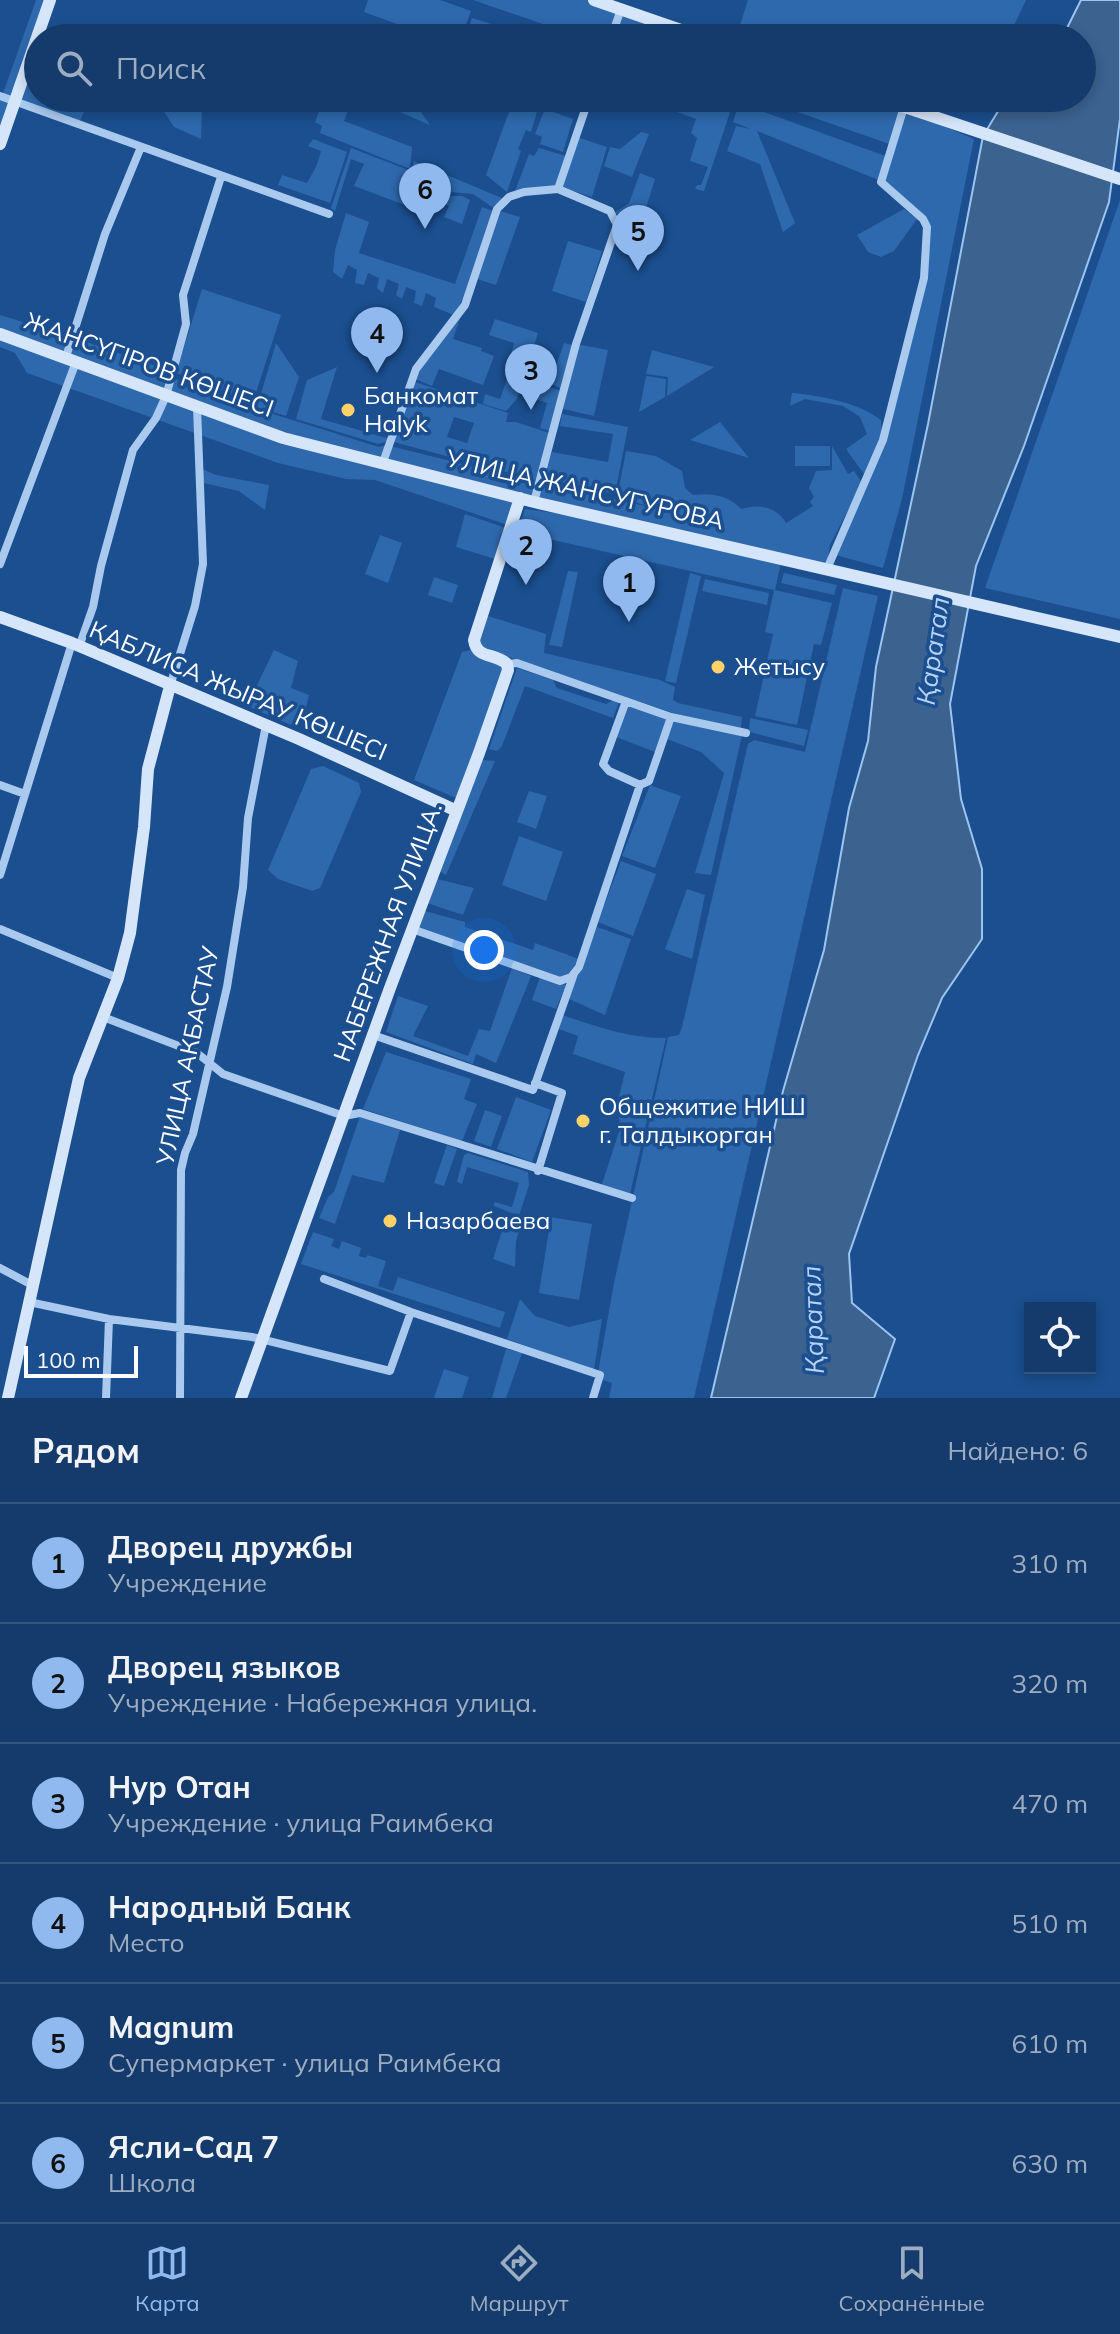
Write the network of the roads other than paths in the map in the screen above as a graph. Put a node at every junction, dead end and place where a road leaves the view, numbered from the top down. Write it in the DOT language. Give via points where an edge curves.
graph roads {
  1 [pos="50,0"];
  2 [pos="594,0"];
  3 [pos="621,9"];
  4 [pos="42,24"];
  5 [pos="616,24"];
  6 [pos="664,24"];
  7 [pos="24,76"];
  8 [pos="0,96"];
  9 [pos="15,102"];
  10 [pos="24,105"];
  11 [pos="43,112"];
  12 [pos="584,112"];
  13 [pos="902,112"];
  14 [pos="919,112"];
  15 [pos="0,144"];
  16 [pos="141,147"];
  17 [pos="221,177"];
  18 [pos="1120,179"];
  19 [pos="558,189"];
  20 [pos="329,214"];
  21 [pos="0,334"];
  22 [pos="71,360"];
  23 [pos="166,396"];
  24 [pos="197,407"];
  25 [pos="283,438"];
  26 [pos="382,465"];
  27 [pos="520,498"];
  28 [pos="534,502"];
  29 [pos="0,564"];
  30 [pos="827,569"];
  31 [pos="0,617"];
  32 [pos="1120,637"];
  33 [pos="75,645"];
  34 [pos="507,664"];
  35 [pos="170,686"];
  36 [pos="626,701"];
  37 [pos="671,717"];
  38 [pos="266,725"];
  39 [pos="746,733"];
  40 [pos="0,785"];
  41 [pos="640,785"];
  42 [pos="25,794"];
  43 [pos="457,811"];
  44 [pos="0,875"];
  45 [pos="0,929"];
  46 [pos="412,929"];
  47 [pos="575,972"];
  48 [pos="118,978"];
  49 [pos="103,1017"];
  50 [pos="373,1035"];
  51 [pos="209,1062"];
  52 [pos="535,1083"];
  53 [pos="344,1116"];
  54 [pos="538,1171"];
  55 [pos="632,1198"];
  56 [pos="0,1268"];
  57 [pos="324,1279"];
  58 [pos="32,1285"];
  59 [pos="29,1302"];
  60 [pos="411,1312"];
  61 [pos="109,1319"];
  62 [pos="181,1328"];
  63 [pos="262,1339"];
  64 [pos="8,1398"];
  65 [pos="106,1398"];
  66 [pos="180,1398"];
  67 [pos="241,1398"];
  68 [pos="593,1398"];
  1 -- 4 [label="street"];
  2 -- 3 [label="street"];
  3 -- 5 [label="street"];
  3 -- 6 [label="street"];
  7 -- 9 [label="street"];
  8 -- 9 [label="street"];
  9 -- 10 [label="street"];
  9 -- 15 [label="street"];
  11 -- 16 [label="street"];
  12 -- 19 [label="street"];
  13 -- 30 [label="street" via="881,182 927,227 924,278 883,440"];
  14 -- 18 [label="street"];
  16 -- 17 [label="street"];
  16 -- 22 [label="street" via="105,234"];
  17 -- 20 [label="street"];
  17 -- 23 [label="street" via="183,295 186,324"];
  19 -- 26 [label="street" via="524,192 497,209 465,305 416,369"];
  19 -- 28 [label="street" via="610,211 617,225 576,344"];
  21 -- 22 [label="street, ЖАНСҮГІРОВ КӨШЕСІ"];
  22 -- 23 [label="street, ЖАНСҮГІРОВ КӨШЕСІ"];
  22 -- 29 [label="street"];
  23 -- 24 [label="street, ЖАНСҮГІРОВ КӨШЕСІ"];
  23 -- 33 [label="street" via="133,450 93,607"];
  24 -- 25 [label="street, ЖАНСҮГІРОВ КӨШЕСІ"];
  24 -- 35 [label="street" via="203,564"];
  25 -- 26 [label="street, УЛИЦА ЖАНСУГУРОВА"];
  26 -- 27 [label="street, УЛИЦА ЖАНСУГУРОВА"];
  27 -- 28 [label="street, УЛИЦА ЖАНСУГУРОВА"];
  27 -- 34 [label="street" via="474,640 481,654"];
  28 -- 30 [label="street, УЛИЦА ЖАНСУГУРОВА"];
  30 -- 32 [label="street, УЛИЦА ЖАНСУГУРОВА"];
  31 -- 33 [label="street, ҚАБЛИСА ЖЫРАУ КӨШЕСІ"];
  33 -- 35 [label="street, ҚАБЛИСА ЖЫРАУ КӨШЕСІ"];
  33 -- 42 [label="street"];
  34 -- 36 [label="street"];
  34 -- 43 [label="street, НАБЕРЕЖНАЯ УЛИЦА."];
  35 -- 38 [label="street, ҚАБЛИСА ЖЫРАУ КӨШЕСІ"];
  35 -- 48 [label="street" via="148,769 130,933"];
  36 -- 37 [label="street"];
  36 -- 41 [label="street" via="603,764"];
  37 -- 39 [label="street"];
  37 -- 41 [label="street" via="649,781"];
  38 -- 43 [label="street, ҚАБЛИСА ЖЫРАУ КӨШЕСІ"];
  38 -- 51 [label="street, УЛИЦА АКБАСТАУ" via="248,818 227,987"];
  40 -- 42 [label="street"];
  41 -- 47 [label="street"];
  42 -- 44 [label="street"];
  43 -- 46 [label="street, НАБЕРЕЖНАЯ УЛИЦА."];
  45 -- 48 [label="street"];
  46 -- 47 [label="street" via="560,981"];
  46 -- 50 [label="street, НАБЕРЕЖНАЯ УЛИЦА."];
  47 -- 52 [label="street"];
  48 -- 49 [label="street"];
  49 -- 51 [label="street"];
  49 -- 58 [label="street" via="79,1078"];
  50 -- 52 [label="street" via="533,1090"];
  50 -- 53 [label="street, НАБЕРЕЖНАЯ УЛИЦА."];
  51 -- 53 [label="street" via="223,1074"];
  51 -- 62 [label="street, УЛИЦА АКБАСТАУ" via="181,1170"];
  52 -- 54 [label="street" via="562,1093"];
  53 -- 54 [label="street" via="360,1113"];
  53 -- 63 [label="street, НАБЕРЕЖНАЯ УЛИЦА."];
  54 -- 55 [label="street"];
  56 -- 58 [label="street"];
  57 -- 60 [label="street"];
  58 -- 59 [label="street"];
  59 -- 61 [label="street"];
  59 -- 64 [label="street"];
  60 -- 63 [label="street" via="390,1371"];
  60 -- 68 [label="street" via="600,1375"];
  61 -- 62 [label="street"];
  61 -- 65 [label="street"];
  62 -- 63 [label="street"];
  62 -- 66 [label="street, УЛИЦА АКБАСТАУ"];
  63 -- 67 [label="street, НАБЕРЕЖНАЯ УЛИЦА."];
}
